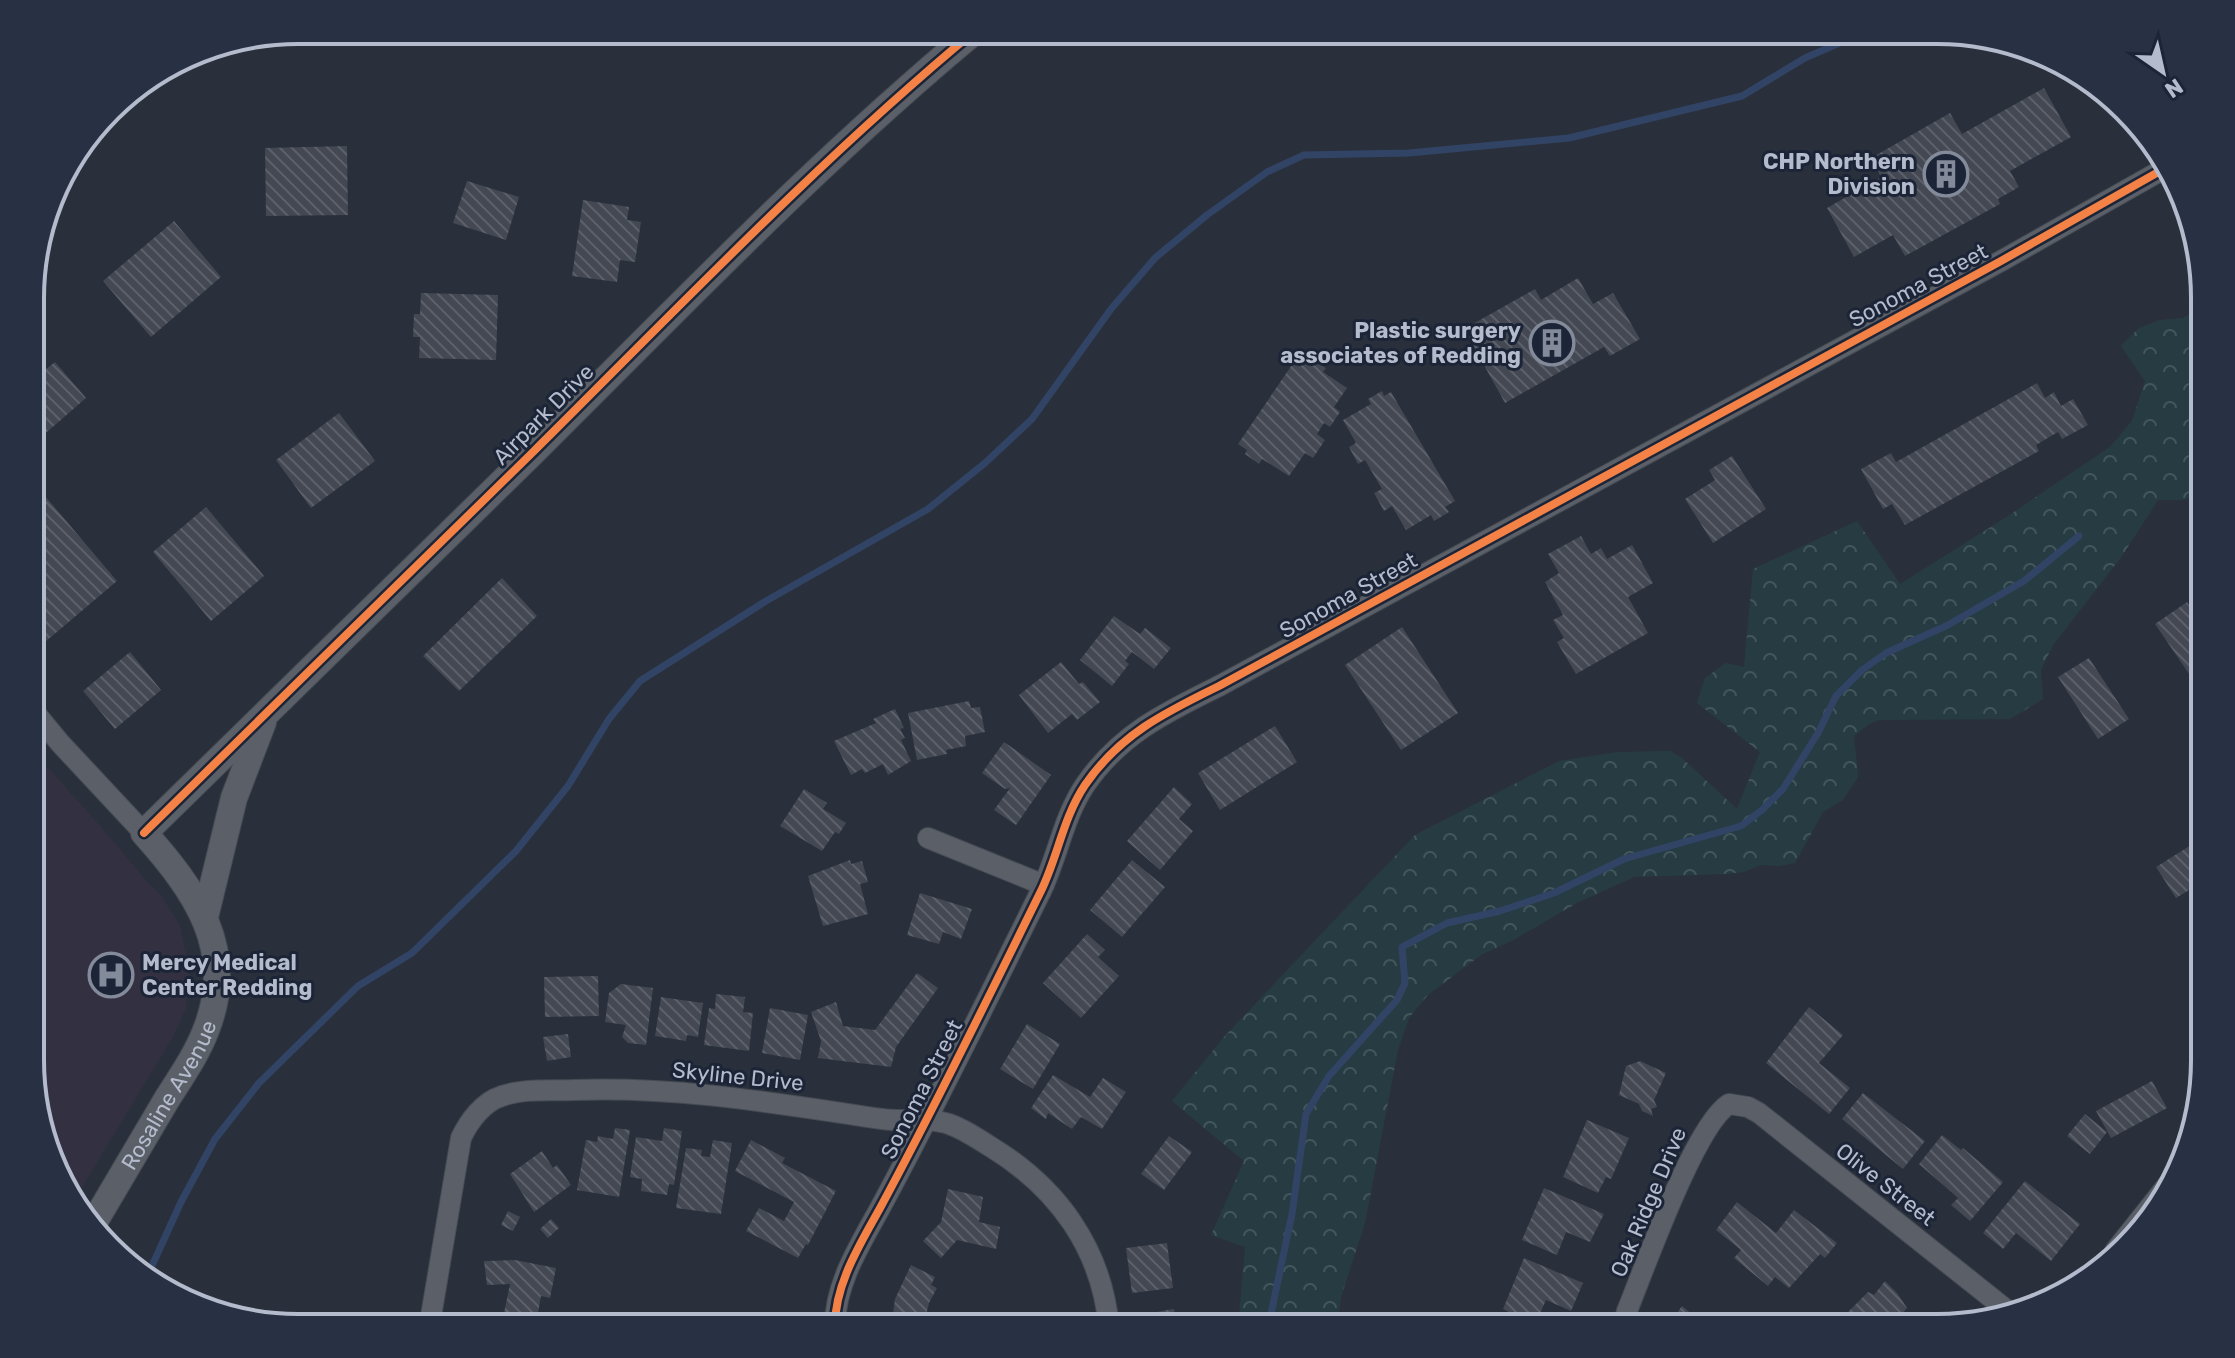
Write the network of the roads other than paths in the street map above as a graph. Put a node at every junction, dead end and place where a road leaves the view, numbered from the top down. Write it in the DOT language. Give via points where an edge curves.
graph roads {
  1 [pos="960,44"];
  2 [pos="2157,173"];
  3 [pos="267,712"];
  4 [pos="44,724"];
  5 [pos="144,833"];
  6 [pos="928,838"];
  7 [pos="1044,885"];
  8 [pos="205,917"];
  9 [pos="1729,1104"];
  10 [pos="926,1122"];
  11 [pos="98,1216"];
  12 [pos="2001,1305"];
  13 [pos="1626,1313"];
  14 [pos="431,1314"];
  15 [pos="836,1314"];
  16 [pos="1107,1314"];
  1 -- 3 [label="street, Airpark Drive" via="634,349"];
  2 -- 7 [label="street, Sonoma Street" via="1157,716 1113,751 1086,784 1071,809"];
  3 -- 5 [label="street, Airpark Drive"];
  3 -- 8 [label="street" via="234,798"];
  4 -- 5 [label="street"];
  5 -- 8 [label="street, Rosaline Avenue"];
  6 -- 7 [label="street"];
  7 -- 10 [label="street, Sonoma Street"];
  8 -- 11 [label="street, Rosaline Avenue" via="216,962 209,1022"];
  9 -- 12 [label="street, Olive Street" via="1759,1113"];
  9 -- 13 [label="street, Oak Ridge Drive" via="1708,1125"];
  10 -- 14 [label="street, Skyline Drive" via="630,1089 517,1092 494,1099 461,1138"];
  10 -- 15 [label="street, Sonoma Street" via="862,1241 842,1285"];
  10 -- 16 [label="street, Skyline Drive" via="947,1123 971,1135 1018,1164 1052,1195 1094,1259"];
}
